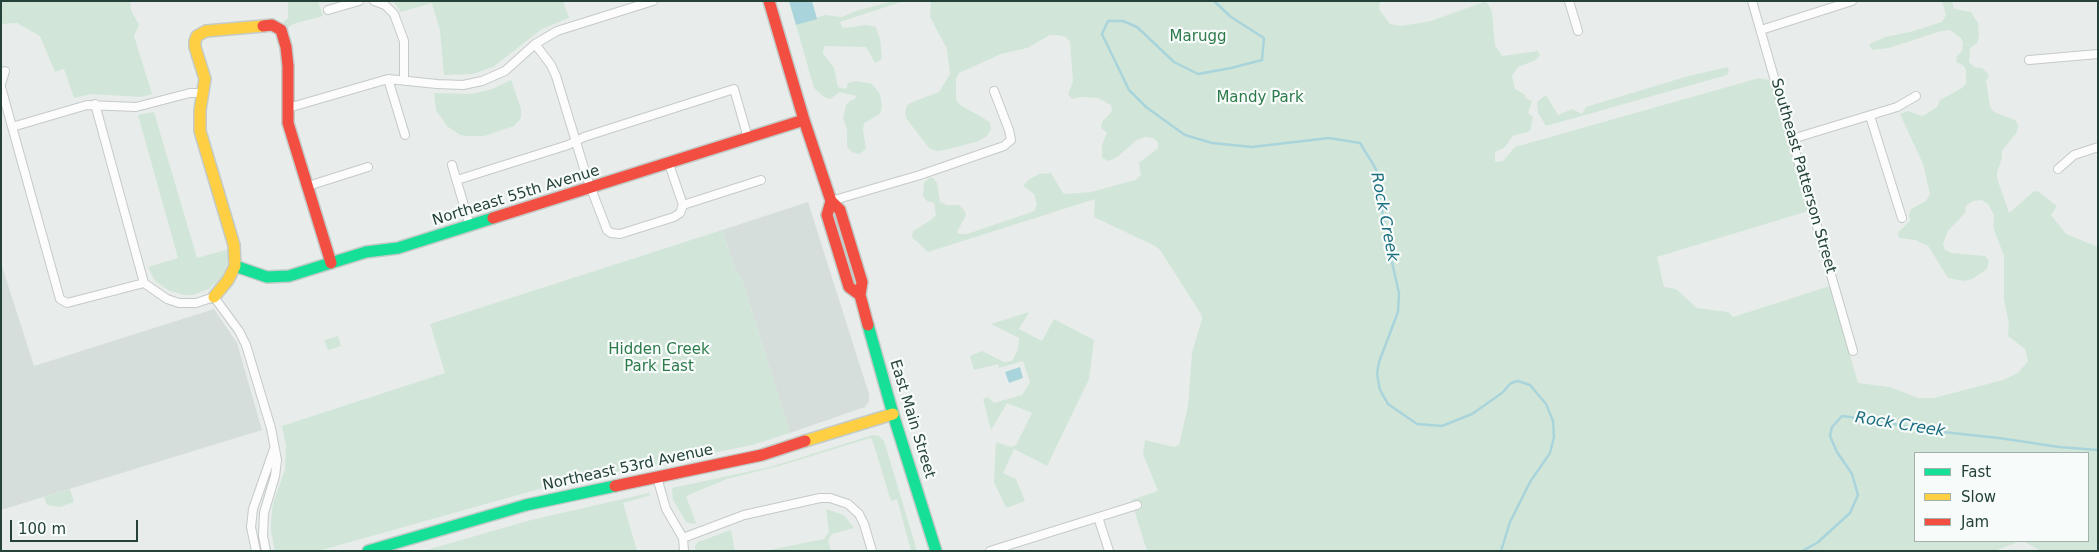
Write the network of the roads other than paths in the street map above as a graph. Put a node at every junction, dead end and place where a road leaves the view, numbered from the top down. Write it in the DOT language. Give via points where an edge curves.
graph roads {
  1 [pos="359,1"];
  2 [pos="374,1"];
  3 [pos="653,1"];
  4 [pos="768,1"];
  5 [pos="1570,1"];
  6 [pos="1752,1"];
  7 [pos="1852,1"];
  8 [pos="328,10"];
  9 [pos="1761,30"];
  10 [pos="1578,31"];
  11 [pos="535,44"];
  12 [pos="2098,54"];
  13 [pos="2029,60"];
  14 [pos="5,71"];
  15 [pos="388,79"];
  16 [pos="404,80"];
  17 [pos="1,86"];
  18 [pos="994,91"];
  19 [pos="204,93"];
  20 [pos="1916,96"];
  21 [pos="95,104"];
  22 [pos="288,108"];
  23 [pos="1870,116"];
  24 [pos="804,120"];
  25 [pos="12,126"];
  26 [pos="405,135"];
  27 [pos="748,138"];
  28 [pos="1792,139"];
  29 [pos="576,141"];
  30 [pos="2098,147"];
  31 [pos="669,164"];
  32 [pos="452,165"];
  33 [pos="368,167"];
  34 [pos="2058,169"];
  35 [pos="456,180"];
  36 [pos="761,180"];
  37 [pos="308,186"];
  38 [pos="592,188"];
  39 [pos="831,201"];
  40 [pos="683,205"];
  41 [pos="1902,218"];
  42 [pos="470,226"];
  43 [pos="331,263"];
  44 [pos="235,266"];
  45 [pos="144,283"];
  46 [pos="214,297"];
  47 [pos="1853,351"];
  48 [pos="894,414"];
  49 [pos="274,449"];
  50 [pos="657,478"];
  51 [pos="1137,505"];
  52 [pos="1098,517"];
  53 [pos="683,538"];
  54 [pos="256,551"];
  55 [pos="266,551"];
  56 [pos="368,551"];
  57 [pos="684,551"];
  58 [pos="872,551"];
  59 [pos="936,551"];
  60 [pos="990,551"];
  61 [pos="1109,551"];
  1 -- 8 [label="street"];
  2 -- 16 [label="street" via="386,5 394,14 404,42"];
  3 -- 11 [label="street" via="557,31"];
  4 -- 24 [label="street, East Main Street"];
  5 -- 10 [label="street"];
  6 -- 9 [label="street, Southeast Patterson Street"];
  7 -- 9 [label="street"];
  9 -- 28 [label="street, Southeast Patterson Street"];
  11 -- 16 [label="street" via="505,71 482,81 454,84"];
  11 -- 29 [label="street" via="556,76"];
  12 -- 13 [label="street"];
  14 -- 17 [label="street"];
  15 -- 16 [label="street"];
  15 -- 22 [label="street"];
  15 -- 26 [label="street"];
  17 -- 25 [label="street"];
  18 -- 39 [label="street" via="1011,140 1004,146"];
  19 -- 21 [label="street" via="190,93 136,107"];
  19 -- 22 [label="street" via="205,79 195,47 197,36 206,31 272,25 281,30 286,47"];
  19 -- 44 [label="street" via="200,131 234,245"];
  20 -- 23 [label="street" via="1897,107"];
  21 -- 25 [label="street"];
  21 -- 45 [label="street"];
  22 -- 37 [label="street" via="288,123"];
  23 -- 28 [label="street"];
  23 -- 41 [label="street"];
  24 -- 27 [label="street, Northeast 55th Avenue"];
  24 -- 39 [label="street, East Main Street"];
  25 -- 45 [label="street" via="60,298 67,303"];
  27 -- 29 [label="street" via="734,89"];
  27 -- 31 [label="street, Northeast 55th Avenue"];
  28 -- 47 [label="street, Southeast Patterson Street"];
  29 -- 35 [label="street"];
  29 -- 38 [label="street"];
  30 -- 34 [label="street" via="2074,155"];
  31 -- 38 [label="street, Northeast 55th Avenue"];
  31 -- 40 [label="street"];
  32 -- 35 [label="street"];
  33 -- 37 [label="street"];
  35 -- 42 [label="street"];
  36 -- 40 [label="street"];
  37 -- 43 [label="street"];
  38 -- 40 [label="street" via="607,230 616,234 674,217"];
  38 -- 42 [label="street, Northeast 55th Avenue"];
  39 -- 48 [label="street, East Main Street" via="827,215 849,287 860,295"];
  42 -- 43 [label="street, Northeast 55th Avenue" via="398,248 366,252"];
  43 -- 44 [label="street, Northeast 55th Avenue" via="276,278 253,274"];
  44 -- 46 [label="street"];
  45 -- 46 [label="street" via="179,303"];
  46 -- 49 [label="street" via="246,345 271,428"];
  48 -- 50 [label="street, Northeast 53rd Avenue" via="762,455"];
  48 -- 59 [label="street, East Main Street"];
  49 -- 54 [label="street" via="253,509 251,528"];
  49 -- 55 [label="street" via="277,469 263,520"];
  50 -- 53 [label="street" via="666,509"];
  50 -- 56 [label="street, Northeast 53rd Avenue" via="526,505"];
  51 -- 52 [label="street"];
  52 -- 60 [label="street"];
  52 -- 61 [label="street"];
  53 -- 57 [label="street"];
  53 -- 58 [label="street" via="744,515 830,498 848,504 859,514"];
}
